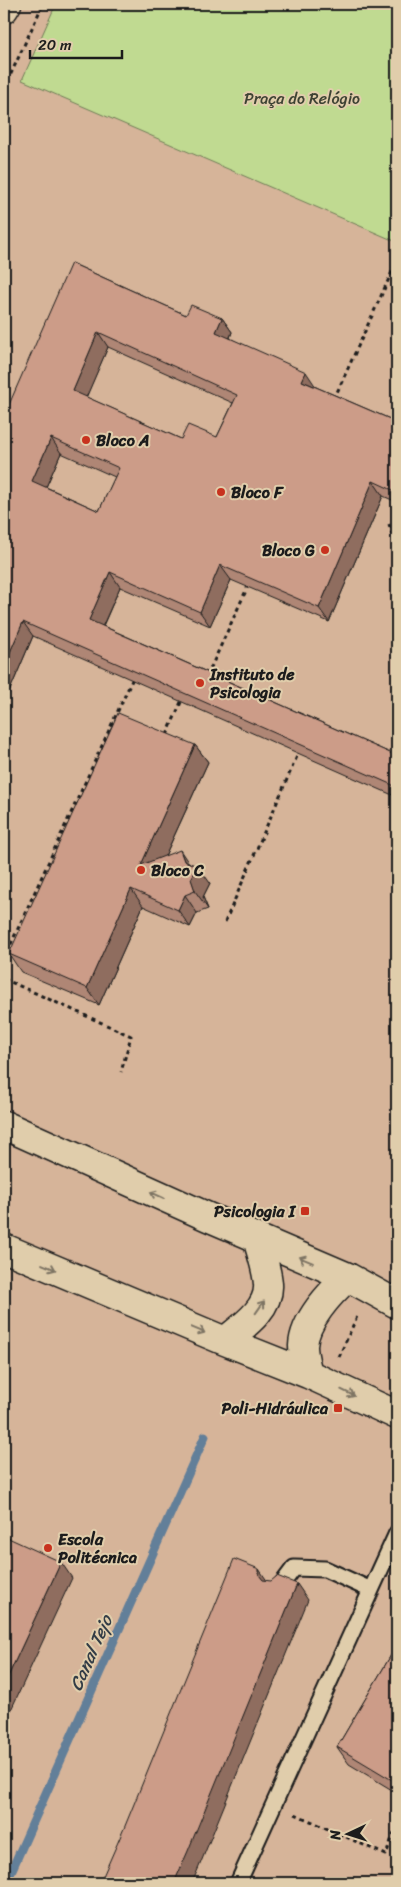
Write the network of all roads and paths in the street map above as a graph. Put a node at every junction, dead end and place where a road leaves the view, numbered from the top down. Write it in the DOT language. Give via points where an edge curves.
graph roads {
  1 [pos="7,4"];
  2 [pos="44,4"];
  3 [pos="4,9"];
  4 [pos="4,89"];
  5 [pos="397,261"];
  6 [pos="333,400"];
  7 [pos="389,524"];
  8 [pos="397,551"];
  9 [pos="250,581"];
  10 [pos="134,676"];
  11 [pos="205,682"];
  12 [pos="181,702"];
  13 [pos="167,735"];
  14 [pos="298,754"];
  15 [pos="225,922"];
  16 [pos="4,959"];
  17 [pos="4,978"];
  18 [pos="121,1072"];
  19 [pos="4,1126"];
  20 [pos="257,1238"];
  21 [pos="4,1248"];
  22 [pos="358,1283"];
  23 [pos="397,1304"];
  24 [pos="226,1341"];
  25 [pos="318,1378"];
  26 [pos="397,1415"];
  27 [pos="397,1532"];
  28 [pos="279,1588"];
  29 [pos="371,1590"];
  30 [pos="274,1804"];
  31 [pos="397,1824"];
  32 [pos="238,1883"];
  1 -- 3 [label="street"];
  2 -- 4 [label="path"];
  5 -- 6 [label="path"];
  7 -- 8 [label="path"];
  9 -- 11 [label="path"];
  10 -- 16 [label="path"];
  12 -- 13 [label="path"];
  14 -- 15 [label="path"];
  17 -- 18 [label="path" via="132,1036"];
  20 -- 19 [label="street, one-way"];
  22 -- 20 [label="street, one-way"];
  24 -- 20 [label="street, one-way" via="254,1315 266,1298 268,1284"];
  21 -- 24 [label="street, one-way"];
  22 -- 23 [label="street"];
  22 -- 25 [label="path"];
  22 -- 25 [label="street" via="332,1291 309,1325 303,1345"];
  24 -- 25 [label="street"];
  25 -- 26 [label="street, one-way"];
  27 -- 29 [label="lane"];
  28 -- 29 [label="lane" via="294,1568 325,1569"];
  29 -- 30 [label="lane"];
  30 -- 31 [label="path" via="386,1855"];
  30 -- 32 [label="lane"];
}
